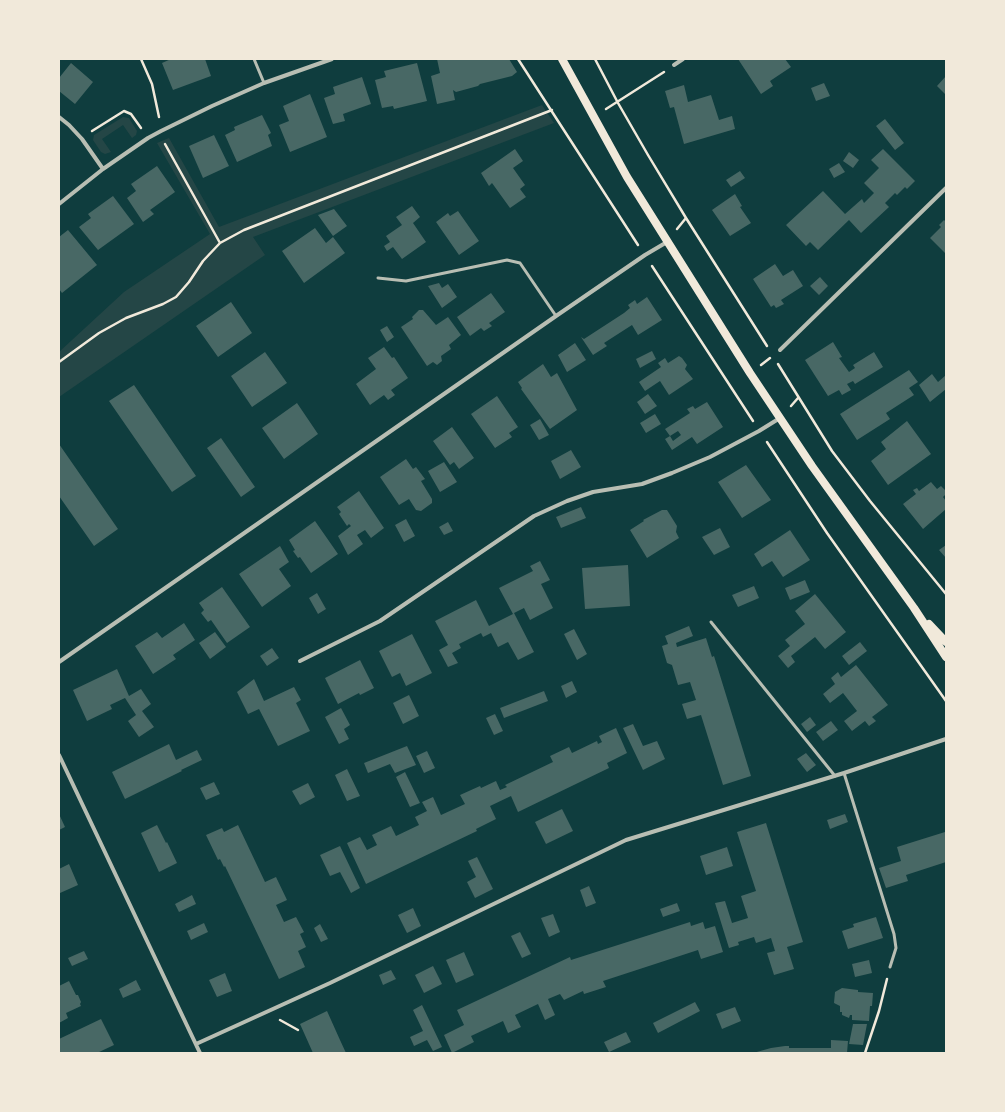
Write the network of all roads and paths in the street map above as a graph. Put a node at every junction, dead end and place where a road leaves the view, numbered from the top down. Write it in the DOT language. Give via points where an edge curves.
graph roads {
  1 [pos="141,59"];
  2 [pos="254,59"];
  3 [pos="332,59"];
  4 [pos="518,59"];
  5 [pos="562,59"];
  6 [pos="595,59"];
  7 [pos="682,59"];
  8 [pos="674,65"];
  9 [pos="264,83"];
  10 [pos="618,102"];
  11 [pos="552,110"];
  12 [pos="59,116"];
  13 [pos="593,116"];
  14 [pos="161,131"];
  15 [pos="148,138"];
  16 [pos="82,139"];
  17 [pos="103,169"];
  18 [pos="946,188"];
  19 [pos="59,204"];
  20 [pos="667,242"];
  21 [pos="220,243"];
  22 [pos="644,255"];
  23 [pos="378,278"];
  24 [pos="556,316"];
  25 [pos="780,350"];
  26 [pos="774,355"];
  27 [pos="59,362"];
  28 [pos="750,373"];
  29 [pos="780,418"];
  30 [pos="759,431"];
  31 [pos="946,594"];
  32 [pos="914,608"];
  33 [pos="711,622"];
  34 [pos="946,642"];
  35 [pos="946,656"];
  36 [pos="300,661"];
  37 [pos="59,662"];
  38 [pos="946,701"];
  39 [pos="946,739"];
  40 [pos="59,755"];
  41 [pos="844,773"];
  42 [pos="835,776"];
  43 [pos="890,967"];
  44 [pos="276,1008"];
  45 [pos="298,1030"];
  46 [pos="196,1044"];
  47 [pos="200,1053"];
  48 [pos="865,1053"];
  1 -- 14 [label="path" via="152,84"];
  2 -- 9 [label="lane"];
  3 -- 9 [label="street"];
  4 -- 11 [label="path"];
  5 -- 13 [label="main road"];
  6 -- 10 [label="path"];
  7 -- 8 [label="street"];
  8 -- 10 [label="path"];
  9 -- 14 [label="street"];
  10 -- 13 [label="path"];
  10 -- 26 [label="path" via="686,218"];
  11 -- 21 [label="path" via="269,219"];
  11 -- 22 [label="path"];
  12 -- 16 [label="street"];
  13 -- 20 [label="main road"];
  14 -- 15 [label="street"];
  14 -- 21 [label="path"];
  15 -- 16 [label="path" via="124,110"];
  15 -- 17 [label="street"];
  16 -- 17 [label="street"];
  17 -- 19 [label="street"];
  18 -- 25 [label="street"];
  20 -- 22 [label="street"];
  20 -- 28 [label="main road"];
  21 -- 27 [label="path" via="176,297 99,332"];
  22 -- 24 [label="street"];
  22 -- 30 [label="path"];
  23 -- 24 [label="lane" via="406,281 507,260 520,263"];
  24 -- 37 [label="street"];
  25 -- 26 [label="path"];
  26 -- 28 [label="path"];
  26 -- 31 [label="path" via="832,451"];
  28 -- 29 [label="main road"];
  29 -- 30 [label="street"];
  29 -- 32 [label="main road"];
  30 -- 36 [label="street" via="710,457 672,473 642,484 593,492 534,516 380,621"];
  30 -- 38 [label="path" via="827,534"];
  32 -- 34 [label="main road"];
  32 -- 35 [label="main road"];
  33 -- 42 [label="lane"];
  39 -- 41 [label="street"];
  40 -- 46 [label="street"];
  41 -- 42 [label="street"];
  41 -- 43 [label="lane" via="894,934 896,948"];
  42 -- 44 [label="street" via="626,840"];
  43 -- 48 [label="path"];
  44 -- 45 [label="path" via="280,1021"];
  44 -- 46 [label="street"];
  46 -- 47 [label="street"];
}
